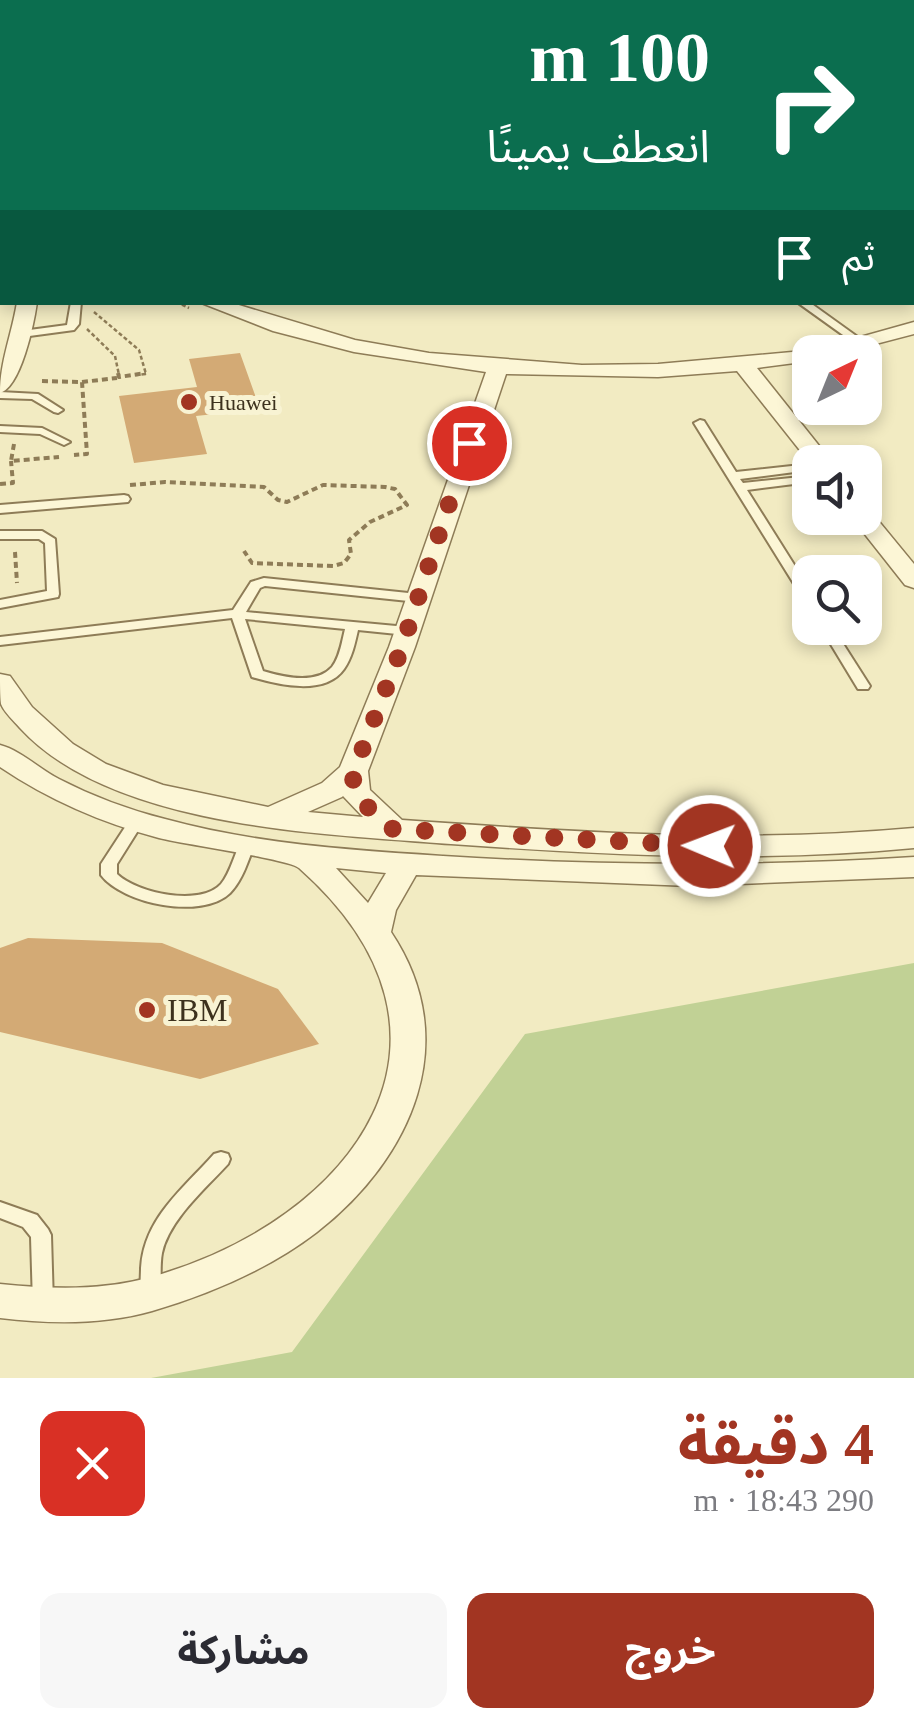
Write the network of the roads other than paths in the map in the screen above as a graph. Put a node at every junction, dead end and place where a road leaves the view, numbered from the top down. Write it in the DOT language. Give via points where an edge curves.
graph roads {
  1 [pos="27,305"];
  2 [pos="78,305"];
  3 [pos="217,305"];
  4 [pos="806,305"];
  5 [pos="914,328"];
  6 [pos="22,334"];
  7 [pos="850,335"];
  8 [pos="882,337"];
  9 [pos="792,358"];
  10 [pos="744,366"];
  11 [pos="498,368"];
  12 [pos="0,387"];
  13 [pos="0,395"];
  14 [pos="58,410"];
  15 [pos="700,423"];
  16 [pos="0,429"];
  17 [pos="64,442"];
  18 [pos="807,445"];
  19 [pos="792,470"];
  20 [pos="792,479"];
  21 [pos="736,481"];
  22 [pos="122,493"];
  23 [pos="7,509"];
  24 [pos="7,535"];
  25 [pos="878,535"];
  26 [pos="792,571"];
  27 [pos="914,580"];
  28 [pos="418,598"];
  29 [pos="0,604"];
  30 [pos="237,615"];
  31 [pos="353,626"];
  32 [pos="407,631"];
  33 [pos="0,641"];
  34 [pos="838,645"];
  35 [pos="863,686"];
  36 [pos="4,700"];
  37 [pos="0,754"];
  38 [pos="354,771"];
  39 [pos="39,782"];
  40 [pos="0,783"];
  41 [pos="274,816"];
  42 [pos="136,821"];
  43 [pos="393,829"];
  44 [pos="914,838"];
  45 [pos="247,844"];
  46 [pos="304,853"];
  47 [pos="407,864"];
  48 [pos="914,867"];
  49 [pos="374,934"];
  50 [pos="221,1159"];
  51 [pos="0,1210"];
  52 [pos="150,1294"];
  53 [pos="0,1302"];
  54 [pos="43,1306"];
  1 -- 6 [label="street"];
  2 -- 6 [label="lane" via="74,324 62,331"];
  3 -- 11 [label="street" via="331,342"];
  4 -- 7 [label="lane"];
  5 -- 8 [label="street"];
  6 -- 12 [label="street"];
  9 -- 10 [label="street"];
  10 -- 11 [label="street"];
  10 -- 18 [label="street"];
  11 -- 28 [label="street"];
  13 -- 14 [label="lane" via="34,396"];
  15 -- 21 [label="lane"];
  16 -- 17 [label="lane" via="42,431"];
  19 -- 21 [label="lane"];
  20 -- 21 [label="lane"];
  21 -- 26 [label="lane"];
  22 -- 23 [label="lane"];
  24 -- 29 [label="lane" via="42,535 51,542 53,594"];
  25 -- 27 [label="street"];
  28 -- 30 [label="lane" via="264,582 254,585"];
  28 -- 32 [label="street"];
  30 -- 31 [label="lane"];
  30 -- 31 [label="lane" via="257,674 276,681 320,680 338,668"];
  30 -- 33 [label="lane"];
  31 -- 32 [label="lane"];
  32 -- 38 [label="street"];
  34 -- 35 [label="lane"];
  36 -- 41 [label="street" via="72,757 114,778"];
  37 -- 39 [label="street"];
  38 -- 41 [label="street" via="332,790"];
  38 -- 43 [label="street" via="363,803"];
  39 -- 40 [label="street"];
  39 -- 42 [label="street"];
  41 -- 43 [label="street"];
  42 -- 45 [label="street"];
  42 -- 45 [label="lane" via="109,864 109,875 126,891 207,899 230,882"];
  43 -- 44 [label="street" via="672,846"];
  45 -- 46 [label="street"];
  46 -- 47 [label="street"];
  46 -- 49 [label="street"];
  47 -- 48 [label="street" via="692,876"];
  47 -- 49 [label="street"];
  49 -- 52 [label="street" via="402,983 412,1040 401,1101 368,1162 312,1218 238,1264"];
  50 -- 52 [label="lane" via="162,1224"];
  51 -- 54 [label="lane" via="30,1221 42,1236"];
  52 -- 54 [label="street"];
  53 -- 54 [label="street"];
}
